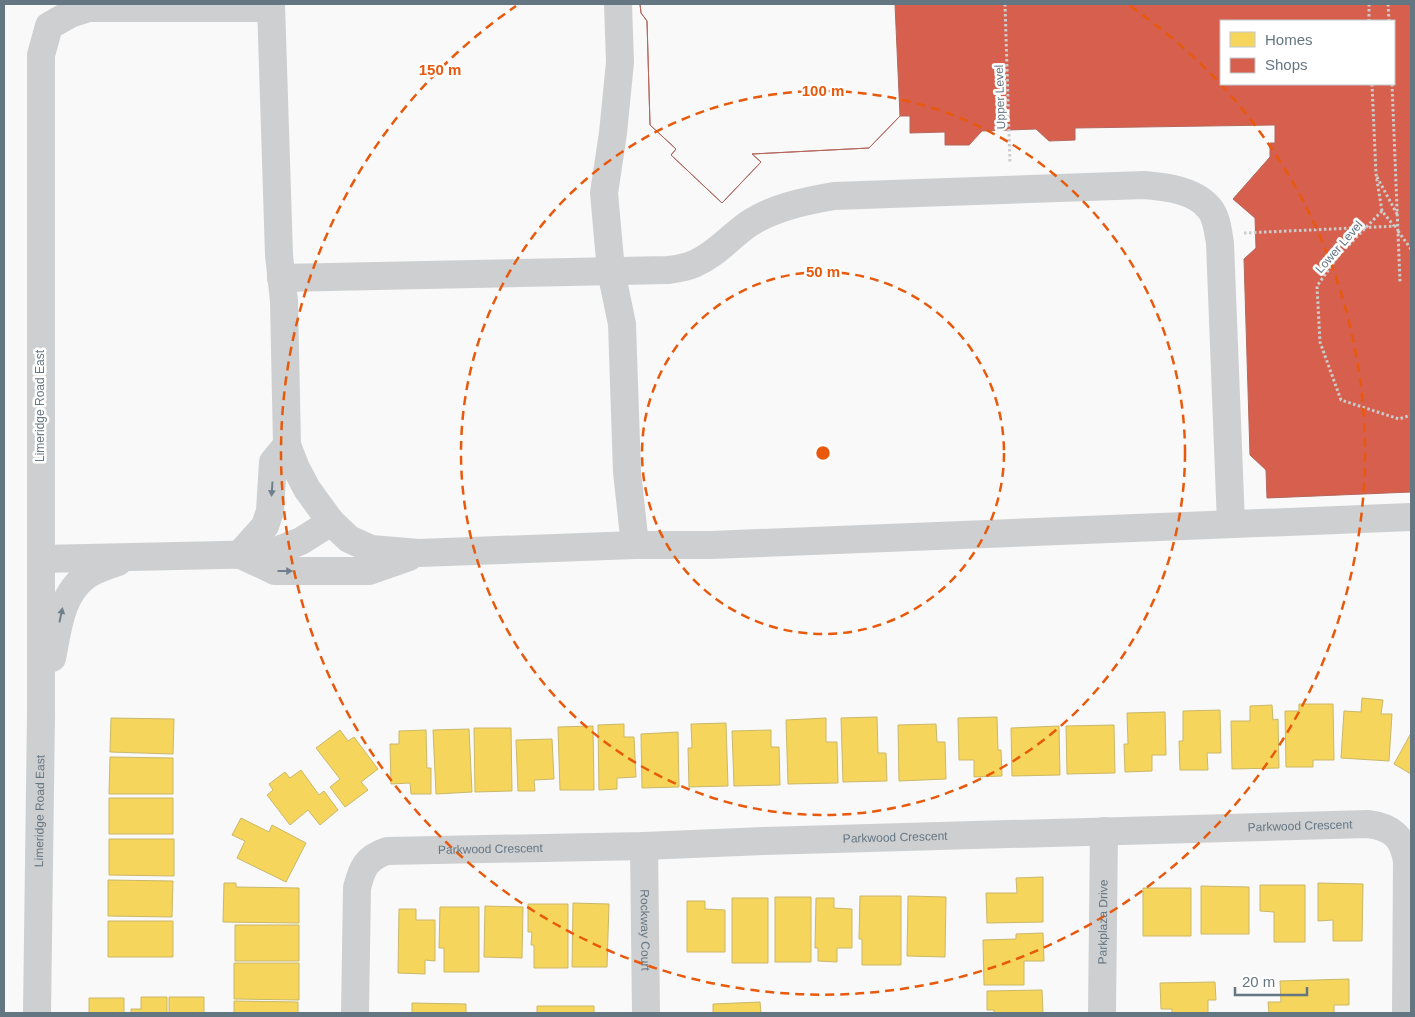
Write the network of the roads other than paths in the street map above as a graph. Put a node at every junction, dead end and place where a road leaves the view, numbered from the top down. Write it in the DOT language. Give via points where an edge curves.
graph roads {
  1 [pos="618,4"];
  2 [pos="271,6"];
  3 [pos="611,271"];
  4 [pos="281,278"];
  5 [pos="287,445"];
  6 [pos="1411,517"];
  7 [pos="331,522"];
  8 [pos="1231,524"];
  9 [pos="635,545"];
  10 [pos="420,553"];
  11 [pos="239,555"];
  12 [pos="146,556"];
  13 [pos="41,559"];
  14 [pos="41,714"];
  15 [pos="1104,831"];
  16 [pos="644,846"];
  17 [pos="38,1013"];
  18 [pos="355,1013"];
  19 [pos="646,1013"];
  20 [pos="1102,1013"];
  21 [pos="1406,1013"];
  1 -- 3 [label="street" via="620,62 604,194"];
  2 -- 4 [label="street"];
  2 -- 13 [label="street, Limeridge Road East" via="89,8 49,26 41,55"];
  3 -- 4 [label="street"];
  3 -- 8 [label="street" via="668,270 693,265 710,256 747,225 790,206 834,196 1144,184 1179,190 1210,210 1218,234"];
  3 -- 9 [label="street" via="622,324 627,472"];
  4 -- 5 [label="street"];
  5 -- 7 [label="street" via="306,489"];
  5 -- 11 [label="street, one-way" via="273,462 270,511 265,526"];
  6 -- 8 [label="street"];
  7 -- 10 [label="street" via="349,539 370,549"];
  7 -- 11 [label="street" via="268,554"];
  8 -- 9 [label="street" via="711,545"];
  9 -- 10 [label="street"];
  11 -- 10 [label="street, one-way" via="275,571 369,571"];
  11 -- 12 [label="street"];
  12 -- 13 [label="street"];
  14 -- 12 [label="street, one-way" via="63,606 85,576 99,568"];
  13 -- 14 [label="street, Limeridge Road East"];
  14 -- 17 [label="street, Limeridge Road East"];
  15 -- 16 [label="street, Parkwood Crescent"];
  15 -- 20 [label="street, Parkplaza Drive"];
  15 -- 21 [label="street, Parkwood Crescent" via="1368,824 1391,831 1405,849 1407,861"];
  16 -- 18 [label="street, Parkwood Crescent" via="387,851 375,855 361,873 357,888"];
  16 -- 19 [label="street, Rockway Court"];
}
